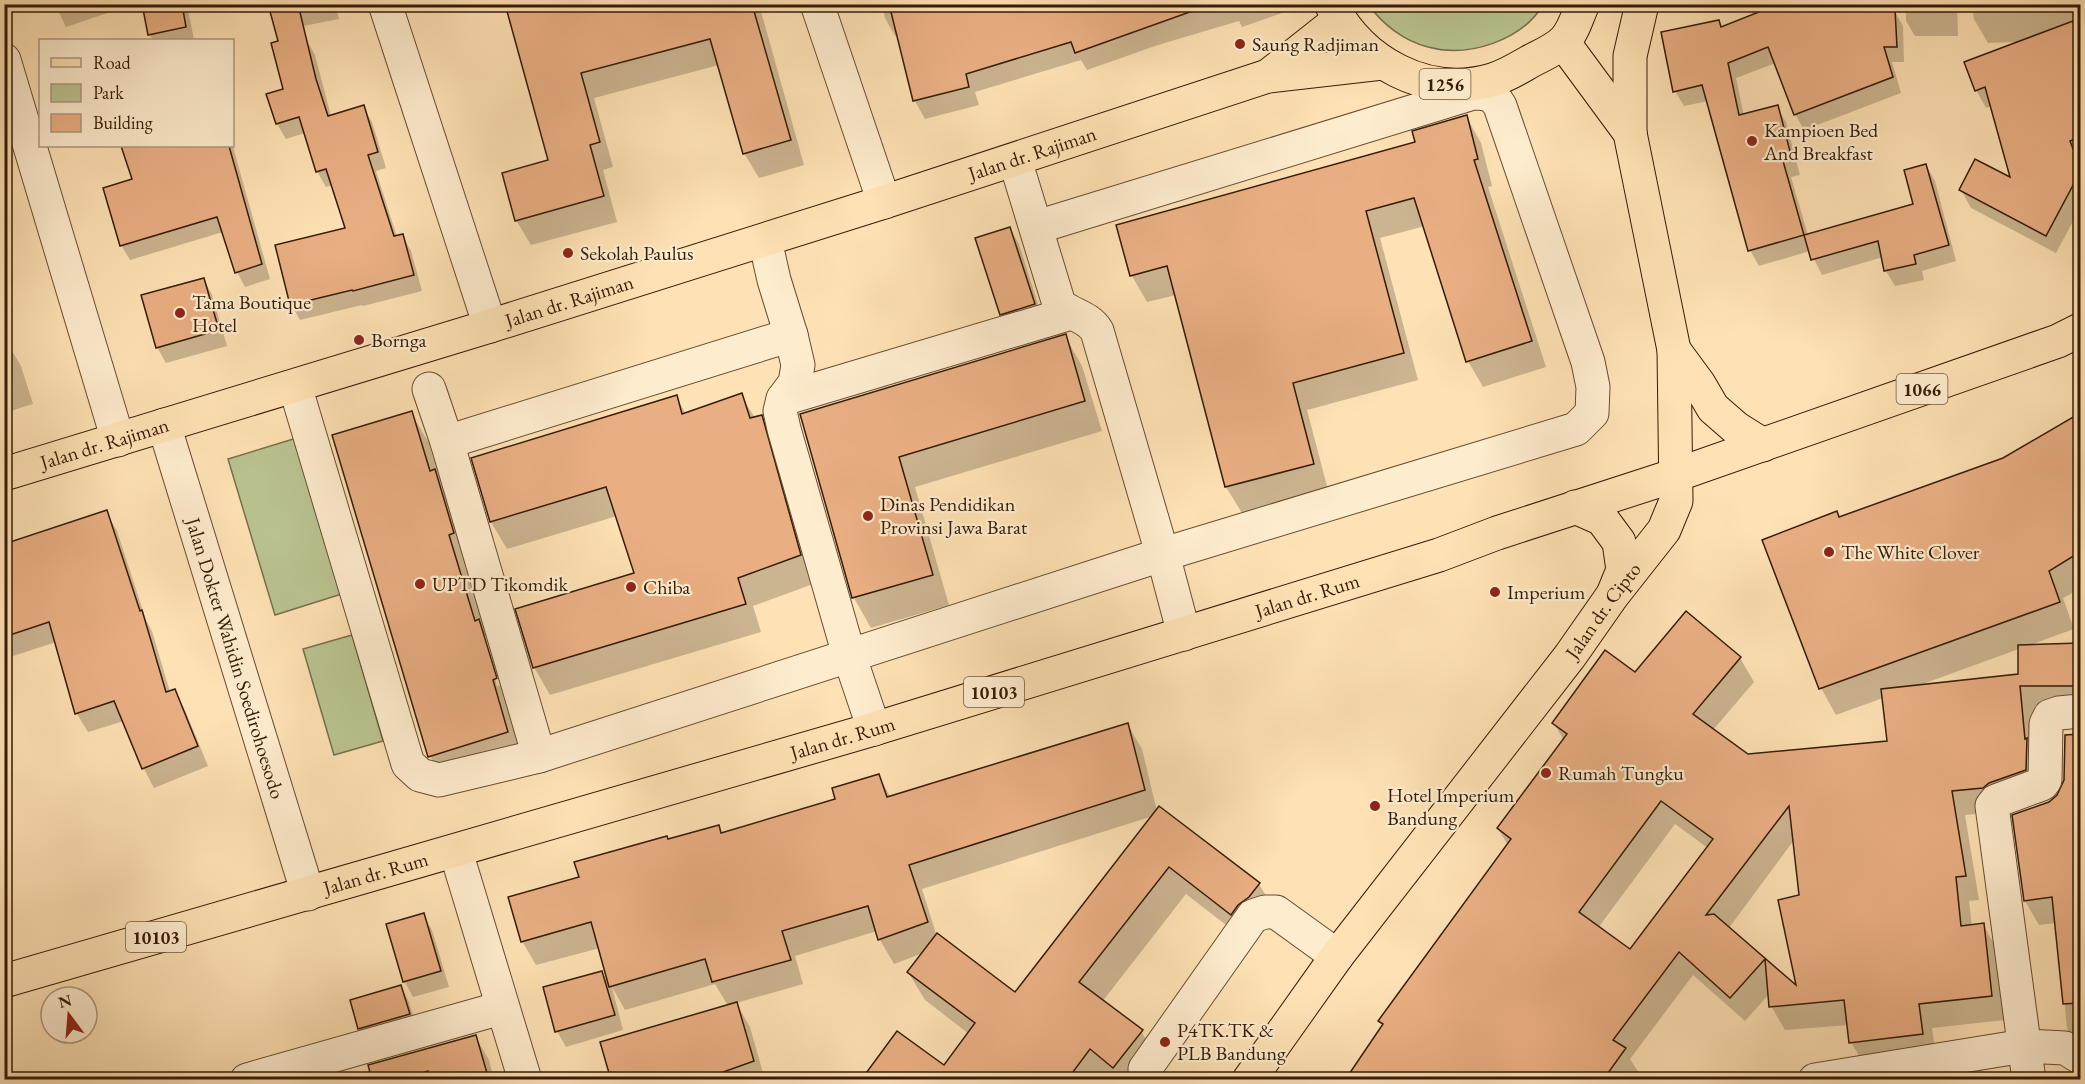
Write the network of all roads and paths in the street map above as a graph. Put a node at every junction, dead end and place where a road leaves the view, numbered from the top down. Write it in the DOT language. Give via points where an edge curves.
graph roads {
  1 [pos="385,4"];
  2 [pos="817,4"];
  3 [pos="1583,4"];
  4 [pos="1642,4"];
  5 [pos="1335,12"];
  6 [pos="1563,42"];
  7 [pos="4,60"];
  8 [pos="1382,63"];
  9 [pos="1268,76"];
  10 [pos="1629,133"];
  11 [pos="1015,160"];
  12 [pos="884,202"];
  13 [pos="1037,227"];
  14 [pos="765,240"];
  15 [pos="1071,313"];
  16 [pos="490,326"];
  17 [pos="2080,330"];
  18 [pos="791,335"];
  19 [pos="1674,350"];
  20 [pos="295,386"];
  21 [pos="429,389"];
  22 [pos="783,399"];
  23 [pos="164,425"];
  24 [pos="118,440"];
  25 [pos="447,442"];
  26 [pos="1763,445"];
  27 [pos="4,474"];
  28 [pos="1676,475"];
  29 [pos="1575,507"];
  30 [pos="1161,555"];
  31 [pos="1612,596"];
  32 [pos="1184,634"];
  33 [pos="849,655"];
  34 [pos="2080,711"];
  35 [pos="874,729"];
  36 [pos="538,756"];
  37 [pos="456,852"];
  38 [pos="308,894"];
  39 [pos="1336,956"];
  40 [pos="4,981"];
  41 [pos="501,1008"];
  42 [pos="2024,1046"];
  43 [pos="2080,1058"];
  44 [pos="1145,1069"];
  45 [pos="247,1080"];
  46 [pos="525,1080"];
  47 [pos="1249,1080"];
  48 [pos="1815,1080"];
  49 [pos="2029,1080"];
  1 -- 16 [label="street"];
  2 -- 12 [label="street"];
  3 -- 6 [label="main road, 1256"];
  4 -- 10 [label="main road" via="1630,56"];
  5 -- 8 [label="main road, 1256" via="1351,36"];
  5 -- 9 [label="main road, Jalan dr. Rajiman / 1256"];
  6 -- 8 [label="main road, 1256" via="1508,75 1472,84 1435,83"];
  6 -- 10 [label="main road"];
  7 -- 24 [label="street"];
  8 -- 9 [label="main road, Jalan dr. Rajiman / 1256"];
  9 -- 11 [label="main road, Jalan dr. Rajiman / 1256"];
  10 -- 19 [label="main road"];
  11 -- 12 [label="main road, Jalan dr. Rajiman / 1256"];
  11 -- 13 [label="street"];
  12 -- 14 [label="main road, Jalan dr. Rajiman / 1256"];
  13 -- 15 [label="street" via="1059,304"];
  13 -- 30 [label="street" via="1473,93 1490,94 1500,106 1588,362 1593,387 1592,413 1576,429"];
  14 -- 16 [label="main road, Jalan dr. Rajiman / 1256"];
  14 -- 18 [label="street"];
  15 -- 22 [label="street"];
  15 -- 30 [label="street" via="1087,320 1097,331"];
  16 -- 20 [label="main road, Jalan dr. Rajiman / 1256"];
  17 -- 26 [label="main road, 1066"];
  18 -- 22 [label="street" via="798,366 795,383"];
  18 -- 25 [label="street"];
  19 -- 26 [label="main road" via="1713,408"];
  19 -- 28 [label="main road, Jalan dr. Cipto"];
  20 -- 23 [label="main road, Jalan dr. Rajiman / 1256"];
  20 -- 36 [label="street" via="408,764 420,776 439,780"];
  21 -- 25 [label="street"];
  22 -- 33 [label="street" via="783,429"];
  23 -- 24 [label="main road, Jalan dr. Rajiman / 1256"];
  23 -- 38 [label="street, Jalan Dokter Wahidin Soedirohoesodo"];
  24 -- 27 [label="main road, Jalan dr. Rajiman / 1256"];
  25 -- 36 [label="street"];
  26 -- 28 [label="main road, 1066"];
  28 -- 29 [label="main road, Jalan dr. Rum / 10103"];
  28 -- 31 [label="main road, Jalan dr. Cipto" via="1676,501 1664,530"];
  29 -- 31 [label="main road" via="1602,519 1619,542 1623,570"];
  29 -- 32 [label="main road, Jalan dr. Rum / 10103" via="1439,555"];
  30 -- 32 [label="street"];
  30 -- 33 [label="street"];
  31 -- 39 [label="main road, Jalan dr. Cipto" via="1570,656"];
  32 -- 35 [label="main road, Jalan dr. Rum / 10103"];
  33 -- 35 [label="street"];
  33 -- 36 [label="street"];
  34 -- 42 [label="street" via="2050,716 2046,724 2042,784 1992,806"];
  35 -- 37 [label="main road, Jalan dr. Rum / 10103"];
  37 -- 38 [label="main road, Jalan dr. Rum / 10103"];
  37 -- 41 [label="street"];
  38 -- 40 [label="main road, Jalan dr. Rum / 10103"];
  39 -- 44 [label="street" via="1276,912 1253,916"];
  39 -- 47 [label="main road, Jalan dr. Cipto"];
  41 -- 45 [label="street"];
  41 -- 46 [label="street"];
  42 -- 43 [label="street" via="2065,1048"];
  42 -- 48 [label="street"];
  42 -- 49 [label="street"];
}
